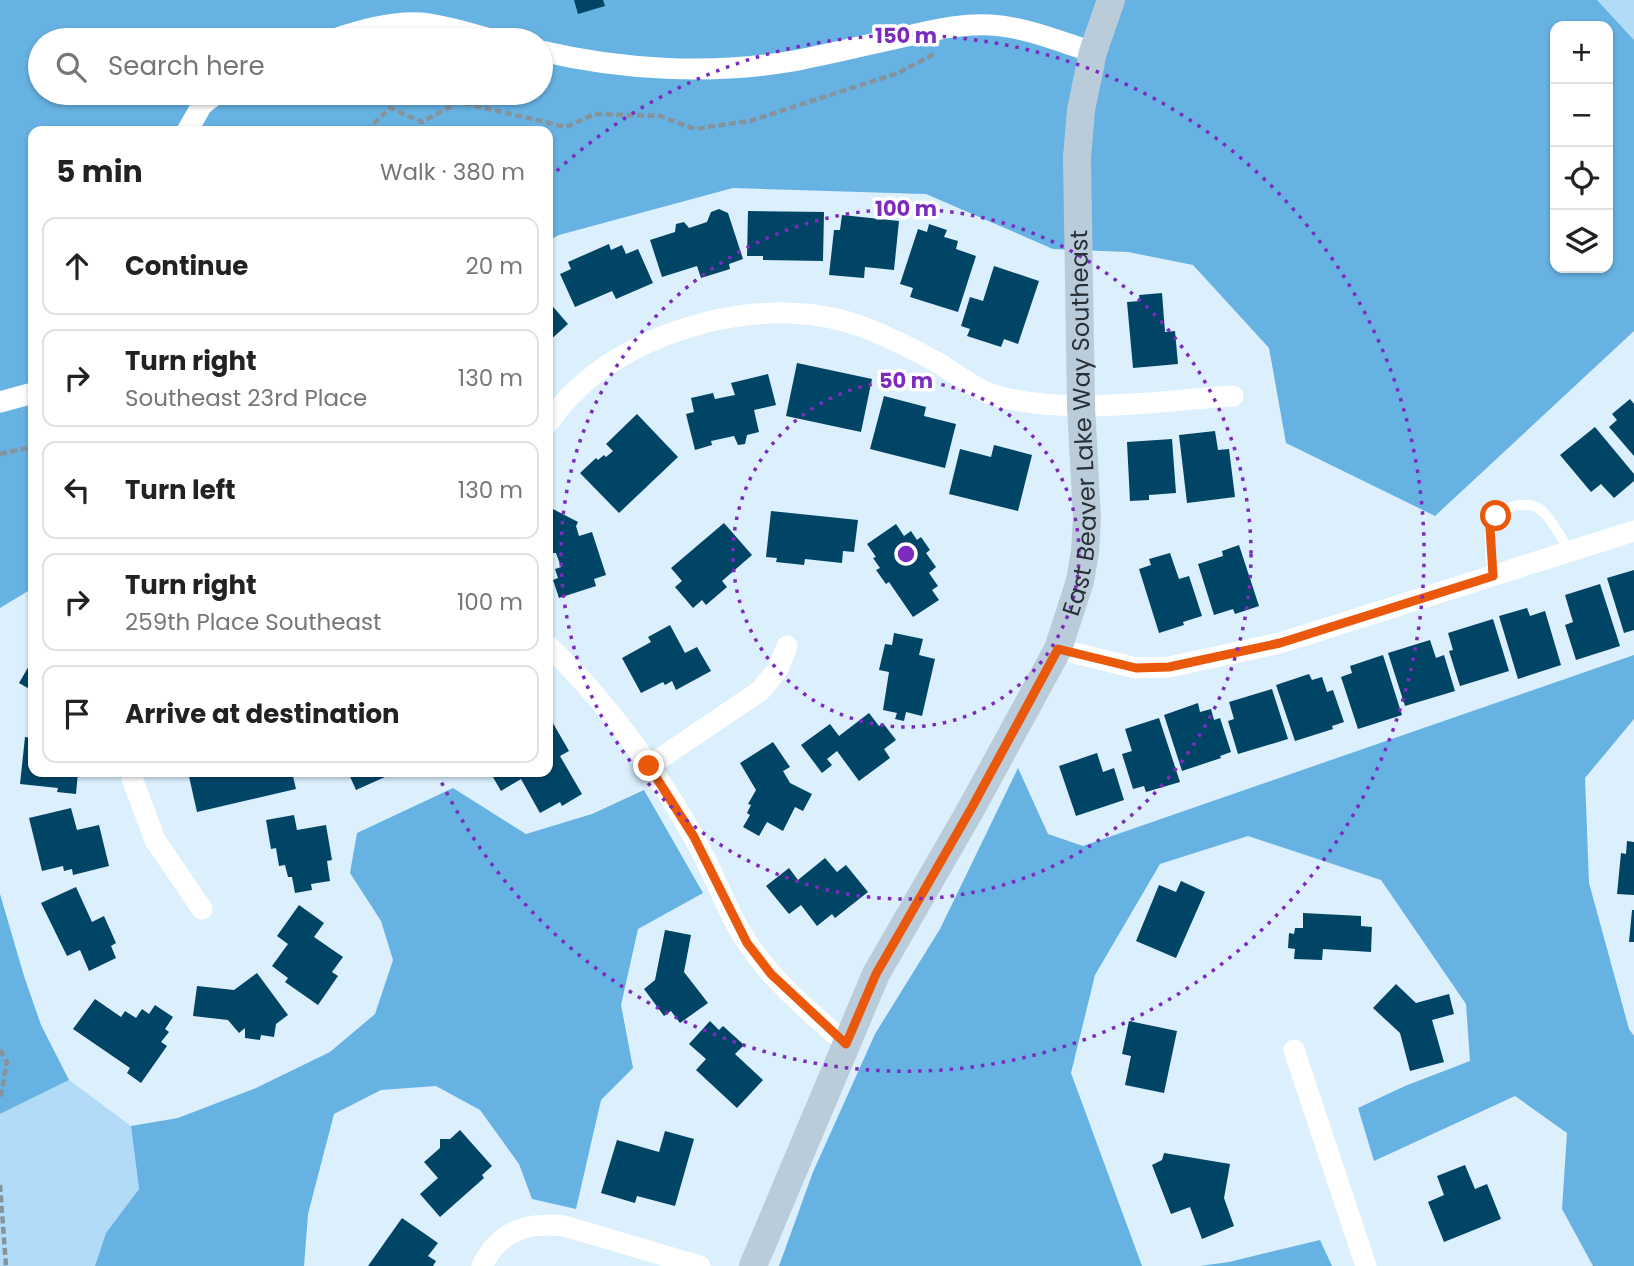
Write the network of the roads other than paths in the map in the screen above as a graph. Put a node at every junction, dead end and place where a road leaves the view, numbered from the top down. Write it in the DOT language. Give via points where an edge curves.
graph roads {
  1 [pos="1111,0"];
  2 [pos="374,28"];
  3 [pos="443,28"];
  4 [pos="1093,52"];
  5 [pos="553,54"];
  6 [pos="202,105"];
  7 [pos="190,126"];
  8 [pos="28,394"];
  9 [pos="1233,396"];
  10 [pos="0,402"];
  11 [pos="1081,406"];
  12 [pos="553,417"];
  13 [pos="1634,531"];
  14 [pos="1570,551"];
  15 [pos="1493,576"];
  16 [pos="787,646"];
  17 [pos="1058,649"];
  18 [pos="553,651"];
  19 [pos="649,766"];
  20 [pos="132,777"];
  21 [pos="202,909"];
  22 [pos="846,1044"];
  23 [pos="1294,1050"];
  24 [pos="482,1266"];
  25 [pos="700,1266"];
  26 [pos="753,1266"];
  27 [pos="1366,1266"];
  1 -- 4 [label="street, East Beaver Lake Way Southeast"];
  2 -- 3 [label="street" via="422,23"];
  4 -- 5 [label="street" via="1012,27 989,25 939,29 793,61 724,68 649,68"];
  4 -- 11 [label="street, East Beaver Lake Way Southeast" via="1077,157"];
  6 -- 7 [label="street"];
  8 -- 10 [label="street"];
  9 -- 11 [label="street"];
  11 -- 12 [label="street" via="999,397 860,326 781,312 731,317 677,330 602,370"];
  11 -- 17 [label="street, East Beaver Lake Way Southeast" via="1085,552"];
  13 -- 14 [label="street"];
  14 -- 15 [label="street"];
  14 -- 15 [label="lane" via="1541,510 1527,504 1510,507 1496,516 1490,527"];
  15 -- 17 [label="street" via="1280,643 1169,667 1136,668"];
  16 -- 19 [label="street" via="778,669 760,691"];
  17 -- 22 [label="street, East Beaver Lake Way Southeast" via="876,974"];
  18 -- 19 [label="street" via="575,671"];
  19 -- 22 [label="street" via="694,837 747,943 771,974"];
  20 -- 21 [label="street" via="155,840"];
  22 -- 26 [label="street, East Beaver Lake Way Southeast"];
  23 -- 27 [label="street"];
  24 -- 25 [label="street" via="501,1240 519,1228 542,1224 564,1226"];
}
